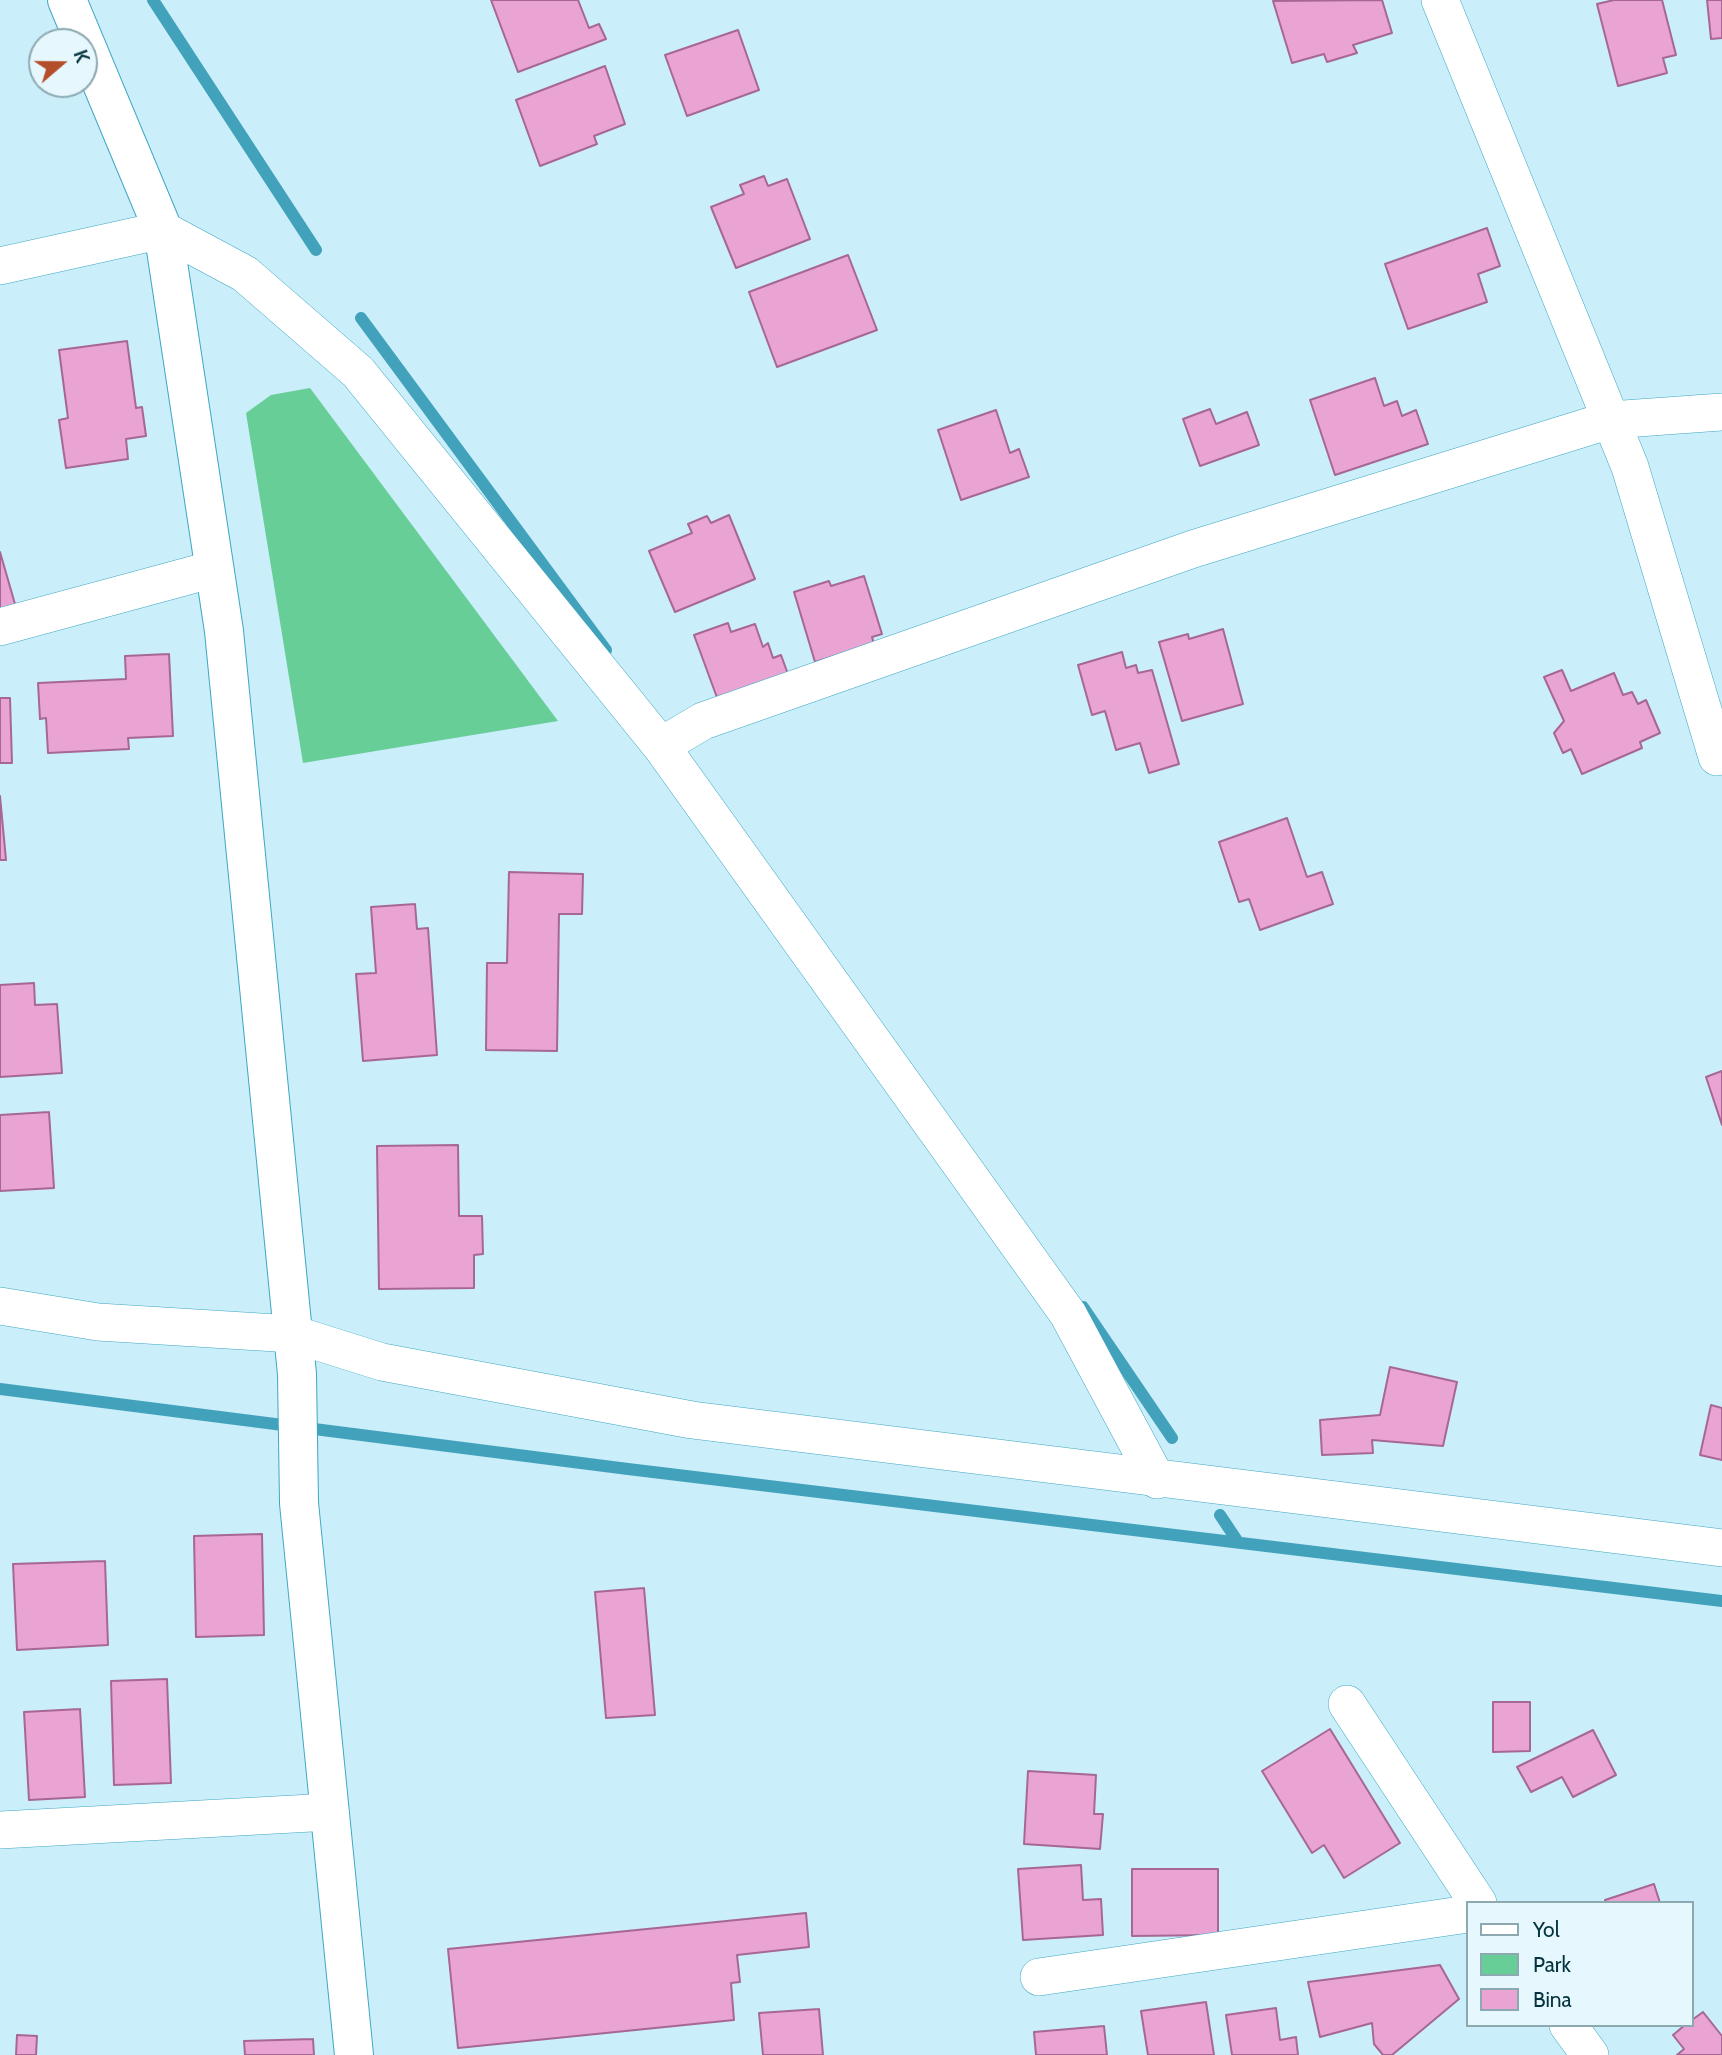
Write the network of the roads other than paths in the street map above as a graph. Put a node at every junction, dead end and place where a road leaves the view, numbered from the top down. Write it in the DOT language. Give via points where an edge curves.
graph roads {
  1 [pos="66,0"];
  2 [pos="1440,0"];
  3 [pos="163,230"];
  4 [pos="0,266"];
  5 [pos="1722,412"];
  6 [pos="1610,420"];
  7 [pos="214,569"];
  8 [pos="0,627"];
  9 [pos="661,746"];
  10 [pos="1717,757"];
  11 [pos="0,1306"];
  12 [pos="293,1335"];
  13 [pos="1157,1480"];
  14 [pos="1722,1548"];
  15 [pos="1347,1704"];
  16 [pos="330,1812"];
  17 [pos="0,1830"];
  18 [pos="1477,1901"];
  19 [pos="1466,1914"];
  20 [pos="1039,1977"];
  21 [pos="1569,2027"];
  22 [pos="354,2055"];
  23 [pos="1590,2055"];
  1 -- 3 [label="street"];
  2 -- 6 [label="street"];
  3 -- 4 [label="street"];
  3 -- 7 [label="street"];
  3 -- 9 [label="street" via="245,274 358,372"];
  5 -- 6 [label="street"];
  6 -- 9 [label="street" via="1193,549 703,721"];
  6 -- 10 [label="street" via="1630,467"];
  7 -- 8 [label="street"];
  7 -- 12 [label="street" via="224,631"];
  9 -- 13 [label="street" via="1068,1314"];
  11 -- 12 [label="street" via="98,1322"];
  12 -- 13 [label="street" via="382,1362 692,1420"];
  12 -- 16 [label="street" via="299,1503"];
  13 -- 14 [label="street"];
  15 -- 18 [label="street"];
  16 -- 17 [label="street"];
  16 -- 22 [label="street"];
  19 -- 20 [label="street"];
  21 -- 23 [label="street"];
}
